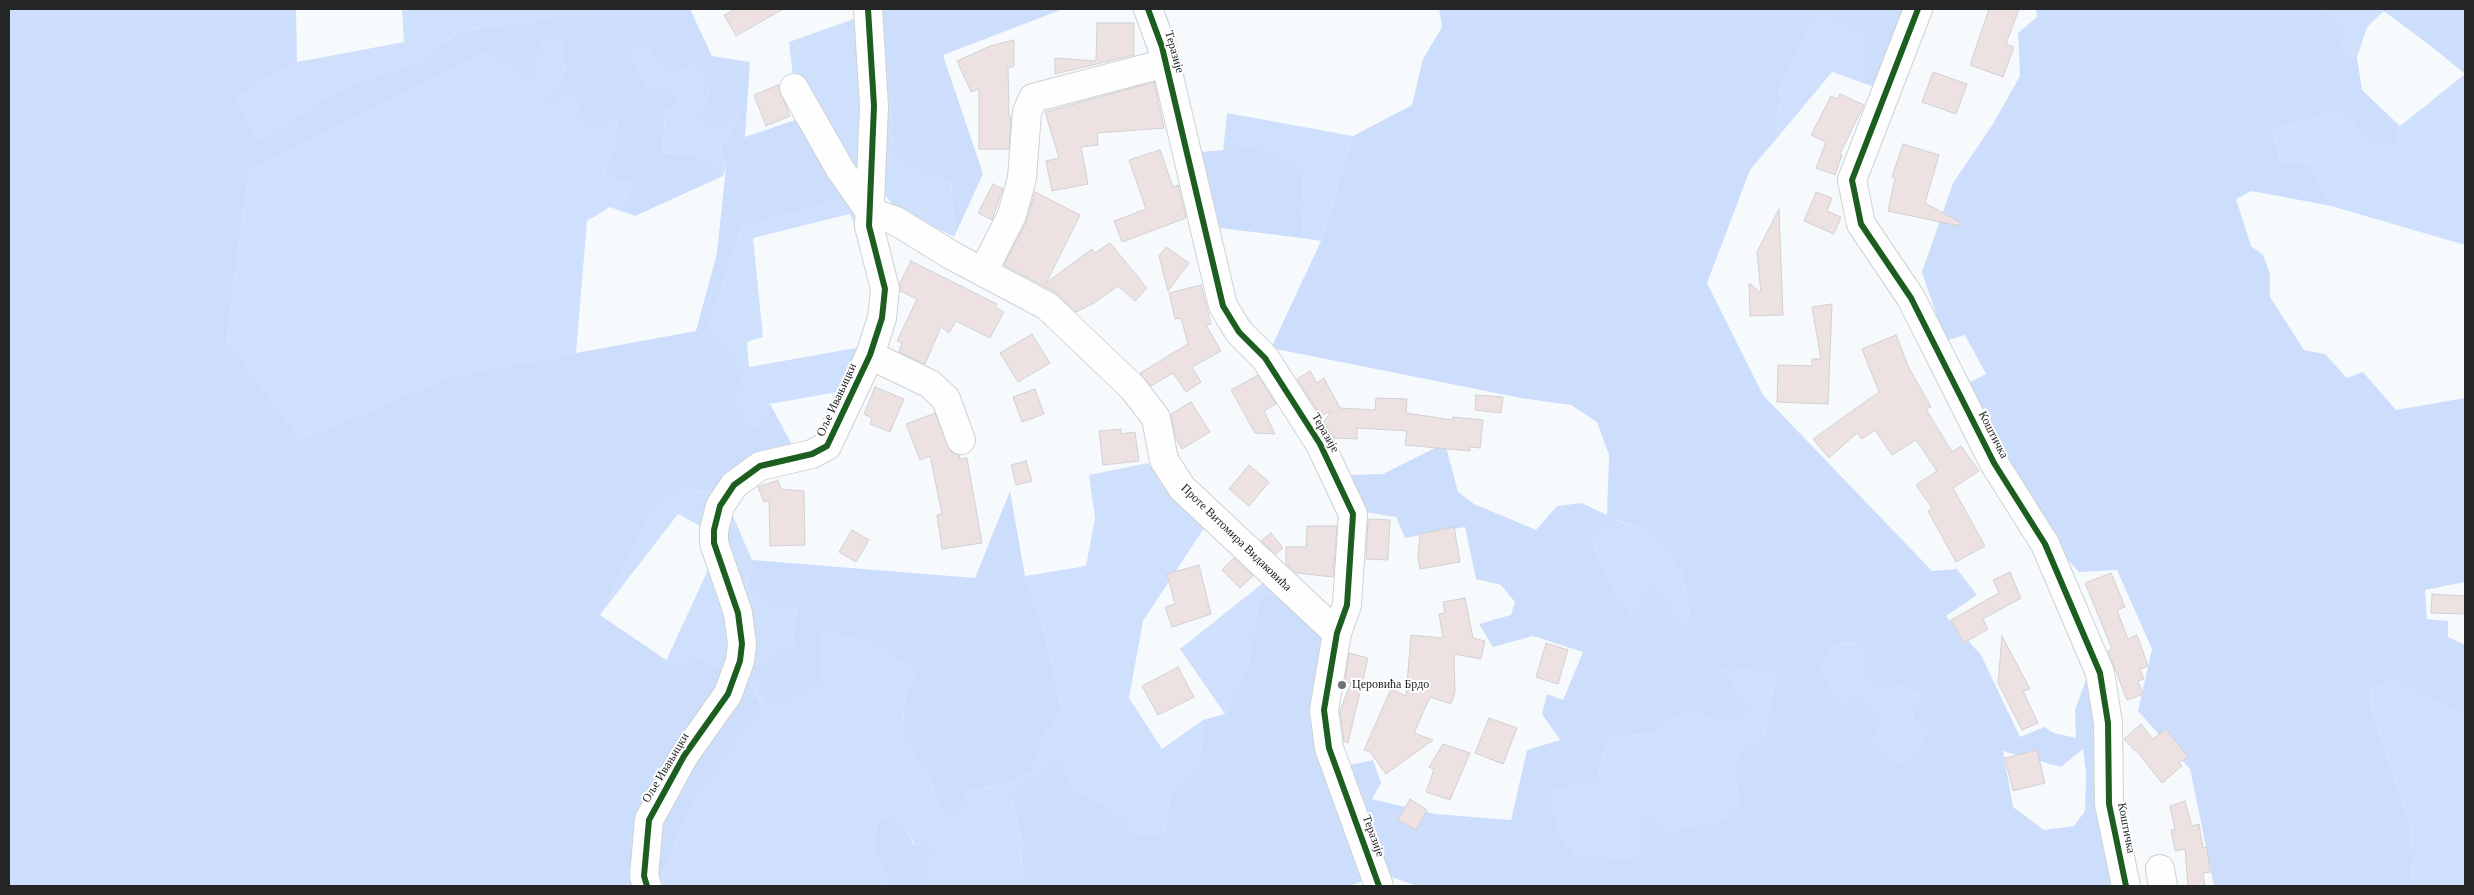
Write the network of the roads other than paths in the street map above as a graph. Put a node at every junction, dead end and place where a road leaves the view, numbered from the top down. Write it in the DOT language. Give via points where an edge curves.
graph roads {
  1 [pos="868,9"];
  2 [pos="1148,9"];
  3 [pos="1918,9"];
  4 [pos="1166,63"];
  5 [pos="794,88"];
  6 [pos="870,212"];
  7 [pos="983,272"];
  8 [pos="870,355"];
  9 [pos="961,440"];
  10 [pos="1336,633"];
  11 [pos="1385,884"];
  12 [pos="648,886"];
  13 [pos="2126,886"];
  1 -- 6 [label="street, Оље Ивањицки" via="874,106"];
  2 -- 4 [label="street, Теразије"];
  3 -- 13 [label="street, Коштичка" via="1852,180 1861,224 1911,298 1994,463 2045,544 2100,673 2108,723 2109,804"];
  4 -- 7 [label="street" via="1033,98 1027,112 1022,178 1012,215"];
  4 -- 10 [label="street, Теразије" via="1223,306 1239,332 1265,358 1320,444 1353,514 1347,604"];
  5 -- 6 [label="street" via="840,169"];
  6 -- 7 [label="street, Проте Витомира Видаковића" via="896,221"];
  6 -- 8 [label="street, Оље Ивањицки" via="871,239 885,289 882,318"];
  7 -- 10 [label="street, Проте Витомира Видаковића" via="1047,306 1133,388 1156,418 1164,460 1182,488"];
  8 -- 9 [label="street" via="930,384 946,399"];
  8 -- 12 [label="street, Оље Ивањицки" via="827,446 812,454 760,466 734,485 720,506 714,543 738,613 742,644 740,661 728,694 684,756 649,820 644,876"];
  10 -- 11 [label="street, Теразије" via="1324,710 1329,748"];
}
